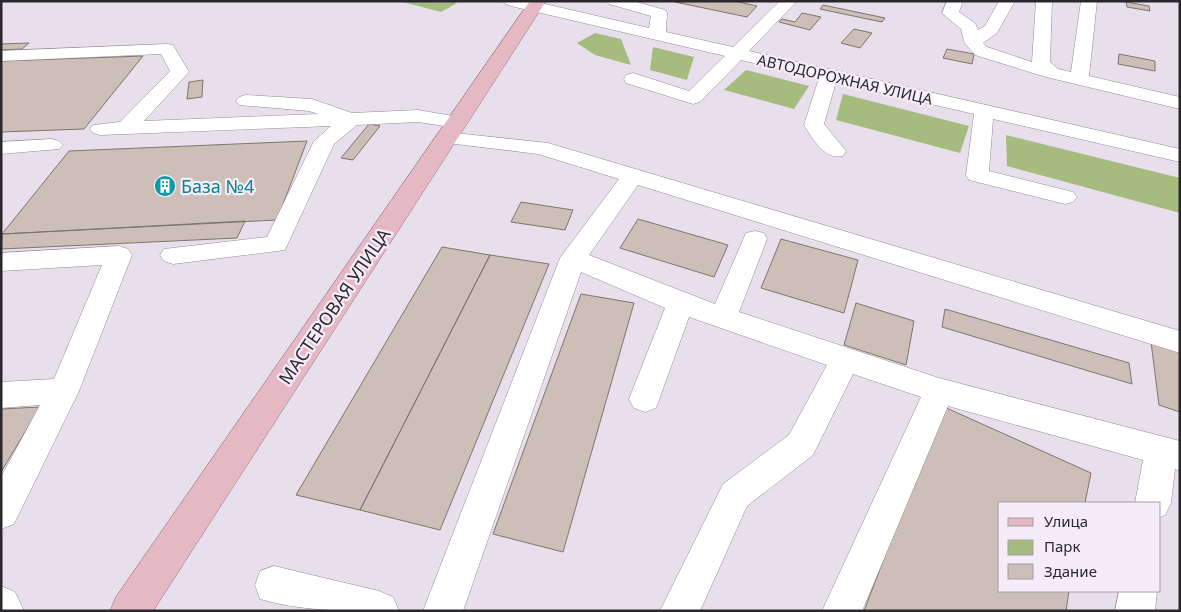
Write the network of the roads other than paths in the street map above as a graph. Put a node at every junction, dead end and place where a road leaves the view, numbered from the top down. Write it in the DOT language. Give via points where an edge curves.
graph roads {
  1 [pos="614,1"];
  2 [pos="789,1"];
  3 [pos="955,1"];
  4 [pos="1007,1"];
  5 [pos="1044,1"];
  6 [pos="1090,1"];
  7 [pos="528,3"];
  8 [pos="657,35"];
  9 [pos="973,42"];
  10 [pos="736,54"];
  11 [pos="1,56"];
  12 [pos="1052,73"];
  13 [pos="829,75"];
  14 [pos="633,79"];
  15 [pos="1079,79"];
  16 [pos="246,101"];
  17 [pos="1180,103"];
  18 [pos="984,111"];
  19 [pos="343,126"];
  20 [pos="100,129"];
  21 [pos="451,130"];
  22 [pos="129,135"];
  23 [pos="52,146"];
  24 [pos="1,148"];
  25 [pos="835,151"];
  26 [pos="1180,156"];
  27 [pos="633,176"];
  28 [pos="1065,197"];
  29 [pos="754,239"];
  30 [pos="173,255"];
  31 [pos="573,258"];
  32 [pos="1,262"];
  33 [pos="680,303"];
  34 [pos="723,318"];
  35 [pos="1180,342"];
  36 [pos="845,359"];
  37 [pos="64,390"];
  38 [pos="940,391"];
  39 [pos="1,395"];
  40 [pos="645,399"];
  41 [pos="1171,454"];
  42 [pos="1153,502"];
  43 [pos="1,512"];
  44 [pos="274,585"];
  45 [pos="1138,592"];
  46 [pos="1,606"];
  47 [pos="4,611"];
  48 [pos="130,611"];
  49 [pos="379,611"];
  50 [pos="443,611"];
  51 [pos="680,611"];
  52 [pos="842,611"];
  53 [pos="1135,611"];
  1 -- 8 [label="street" via="659,13"];
  2 -- 10 [label="street"];
  3 -- 9 [label="street" via="950,13 969,27"];
  4 -- 9 [label="street" via="991,29"];
  5 -- 12 [label="street" via="1041,63"];
  6 -- 15 [label="street"];
  7 -- 8 [label="street, АВТОДОРОЖНАЯ УЛИЦА"];
  7 -- 21 [label="main road, МАСТЕРОВАЯ УЛИЦА"];
  8 -- 10 [label="street, АВТОДОРОЖНАЯ УЛИЦА"];
  9 -- 12 [label="street" via="981,50 1003,59"];
  10 -- 13 [label="street, АВТОДОРОЖНАЯ УЛИЦА"];
  10 -- 14 [label="street" via="693,98"];
  11 -- 22 [label="street" via="167,50 180,72"];
  12 -- 15 [label="street"];
  13 -- 18 [label="street, АВТОДОРОЖНАЯ УЛИЦА"];
  13 -- 25 [label="street" via="814,125"];
  15 -- 17 [label="street"];
  16 -- 19 [label="street" via="312,105"];
  18 -- 26 [label="street, АВТОДОРОЖНАЯ УЛИЦА"];
  18 -- 28 [label="street" via="977,175"];
  19 -- 21 [label="street" via="418,116"];
  19 -- 22 [label="street"];
  19 -- 30 [label="street" via="324,141 276,244"];
  20 -- 22 [label="street"];
  21 -- 27 [label="street" via="540,148"];
  21 -- 48 [label="main road, МАСТЕРОВАЯ УЛИЦА"];
  23 -- 24 [label="street"];
  27 -- 31 [label="street"];
  27 -- 35 [label="street"];
  29 -- 34 [label="street"];
  31 -- 33 [label="street"];
  31 -- 50 [label="street"];
  32 -- 37 [label="street" via="119,255"];
  33 -- 34 [label="street"];
  33 -- 40 [label="street"];
  34 -- 36 [label="street"];
  36 -- 38 [label="street"];
  36 -- 51 [label="street" via="801,445 735,495"];
  37 -- 39 [label="street"];
  37 -- 43 [label="street"];
  38 -- 41 [label="street"];
  38 -- 52 [label="street"];
  41 -- 42 [label="street"];
  44 -- 49 [label="street"];
  45 -- 53 [label="street"];
  46 -- 47 [label="street"];
}
